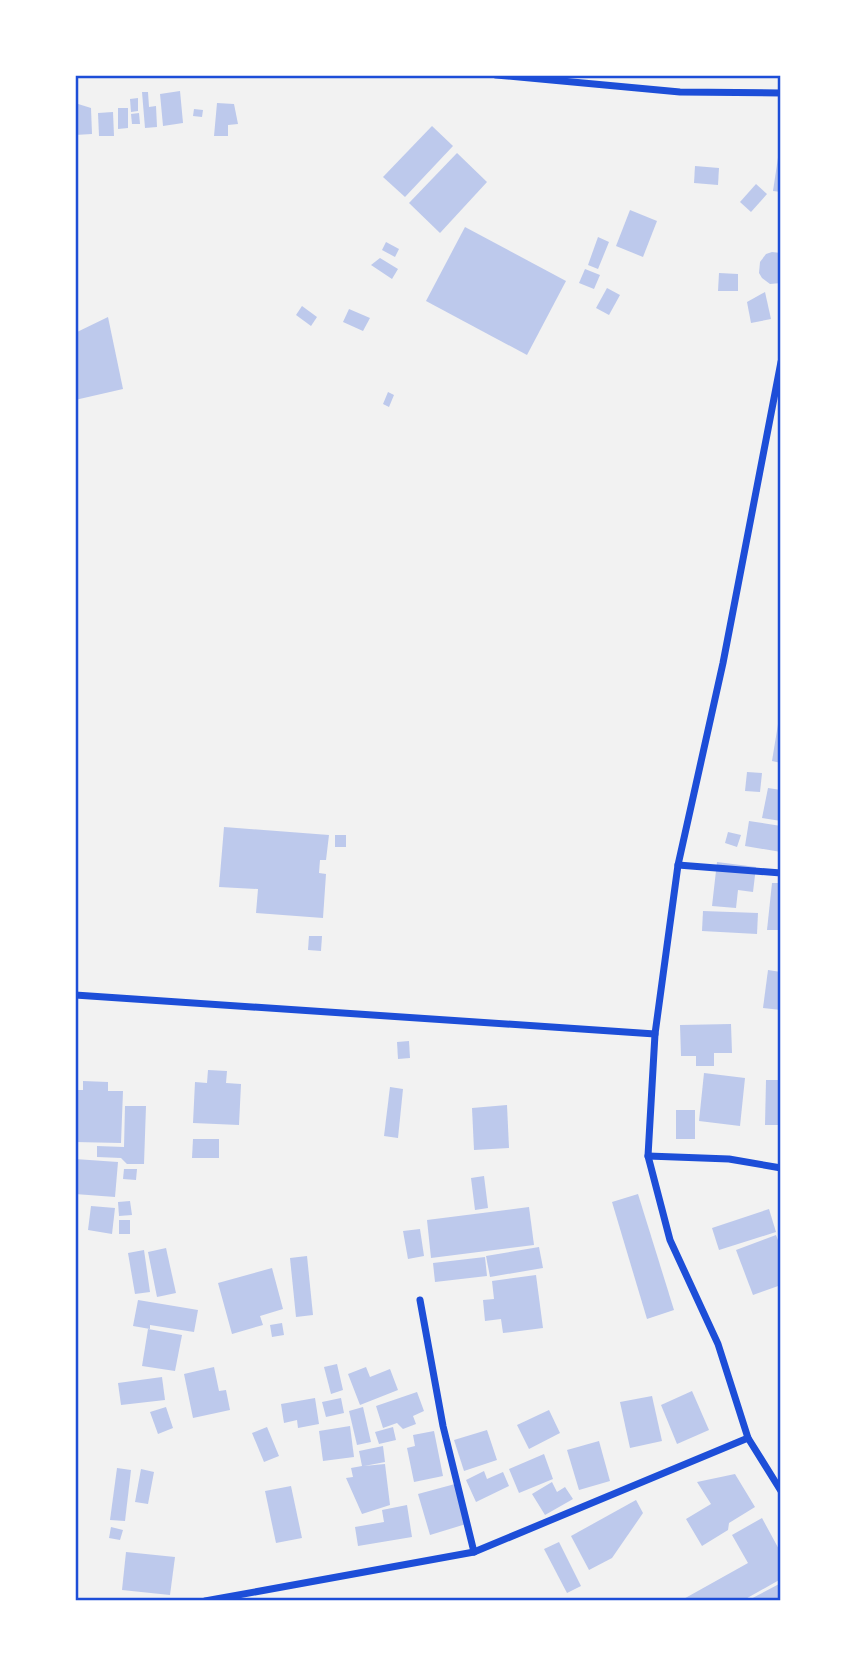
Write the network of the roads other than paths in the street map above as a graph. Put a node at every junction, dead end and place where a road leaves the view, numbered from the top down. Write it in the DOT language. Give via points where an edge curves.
graph roads {
  1 [pos="496,75"];
  2 [pos="781,93"];
  3 [pos="781,362"];
  4 [pos="678,864"];
  5 [pos="781,873"];
  6 [pos="75,995"];
  7 [pos="655,1034"];
  8 [pos="648,1156"];
  9 [pos="781,1168"];
  10 [pos="420,1300"];
  11 [pos="748,1438"];
  12 [pos="781,1491"];
  13 [pos="474,1552"];
  14 [pos="205,1601"];
  1 -- 2 [label="street" via="680,92"];
  3 -- 4 [label="street" via="723,663"];
  4 -- 5 [label="street"];
  4 -- 7 [label="street"];
  6 -- 7 [label="street"];
  7 -- 8 [label="street"];
  8 -- 9 [label="street" via="729,1159"];
  8 -- 11 [label="street" via="670,1240 718,1344"];
  10 -- 13 [label="street" via="443,1426"];
  11 -- 12 [label="street"];
  11 -- 13 [label="street"];
  13 -- 14 [label="street"];
}
